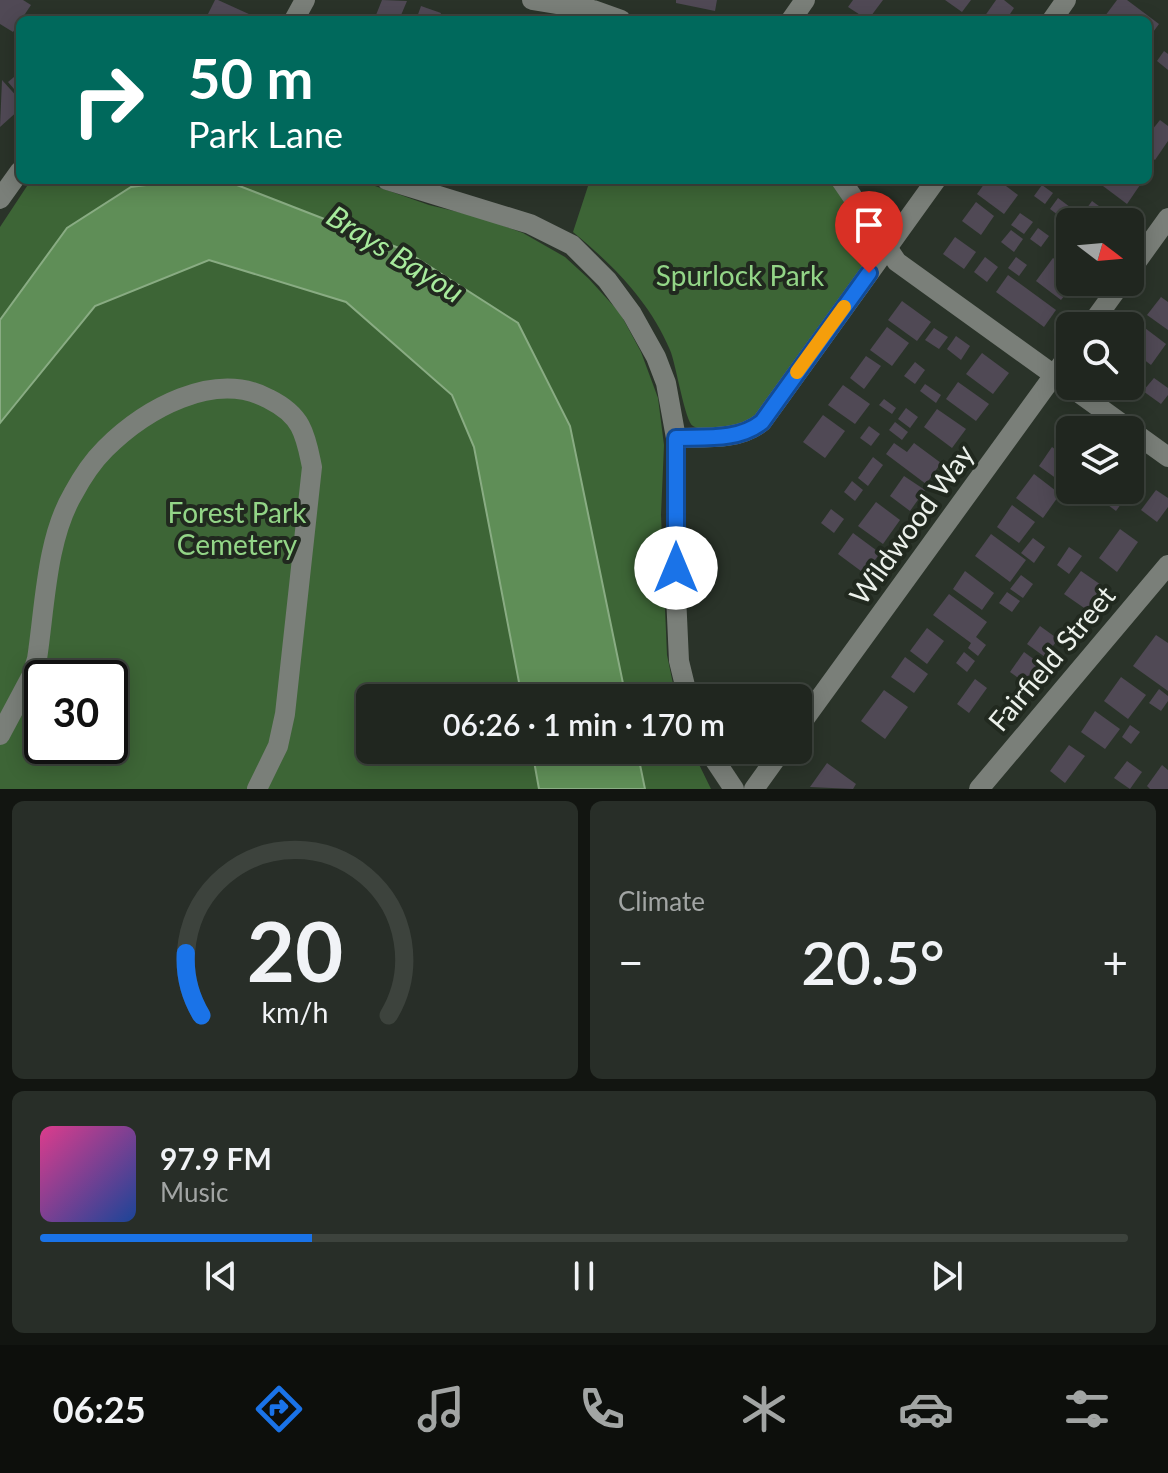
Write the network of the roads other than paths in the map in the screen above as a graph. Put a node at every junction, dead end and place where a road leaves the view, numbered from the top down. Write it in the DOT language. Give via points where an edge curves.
graph roads {
  1 [pos="532,0"];
  2 [pos="610,16"];
  3 [pos="16,177"];
  4 [pos="400,184"];
  5 [pos="844,184"];
  6 [pos="933,184"];
  7 [pos="0,199"];
  8 [pos="1168,218"];
  9 [pos="887,248"];
  10 [pos="1144,251"];
  11 [pos="1056,372"];
  12 [pos="1054,375"];
  13 [pos="676,438"];
  14 [pos="1168,457"];
  15 [pos="1168,565"];
  16 [pos="685,684"];
  17 [pos="812,709"];
  18 [pos="0,735"];
  19 [pos="717,764"];
  20 [pos="772,764"];
  21 [pos="257,789"];
  22 [pos="734,789"];
  23 [pos="754,789"];
  24 [pos="979,789"];
  1 -- 2 [label="street"];
  3 -- 7 [label="street"];
  4 -- 13 [label="street" via="530,224 572,245 607,280 656,357"];
  5 -- 9 [label="street"];
  6 -- 9 [label="street"];
  8 -- 10 [label="street"];
  9 -- 12 [label="street" via="897,262"];
  9 -- 13 [label="street" via="762,422 733,436"];
  11 -- 12 [label="street, Wildwood Way"];
  12 -- 14 [label="street"];
  12 -- 17 [label="street, Wildwood Way"];
  13 -- 16 [label="street" via="678,635"];
  15 -- 24 [label="street, Fairfield Street"];
  18 -- 21 [label="street" via="35,667 59,521 87,472 123,433 171,404 216,389 241,389 283,406 299,424 312,467 285,714 278,746"];
  19 -- 22 [label="street"];
  20 -- 23 [label="street"];
}
